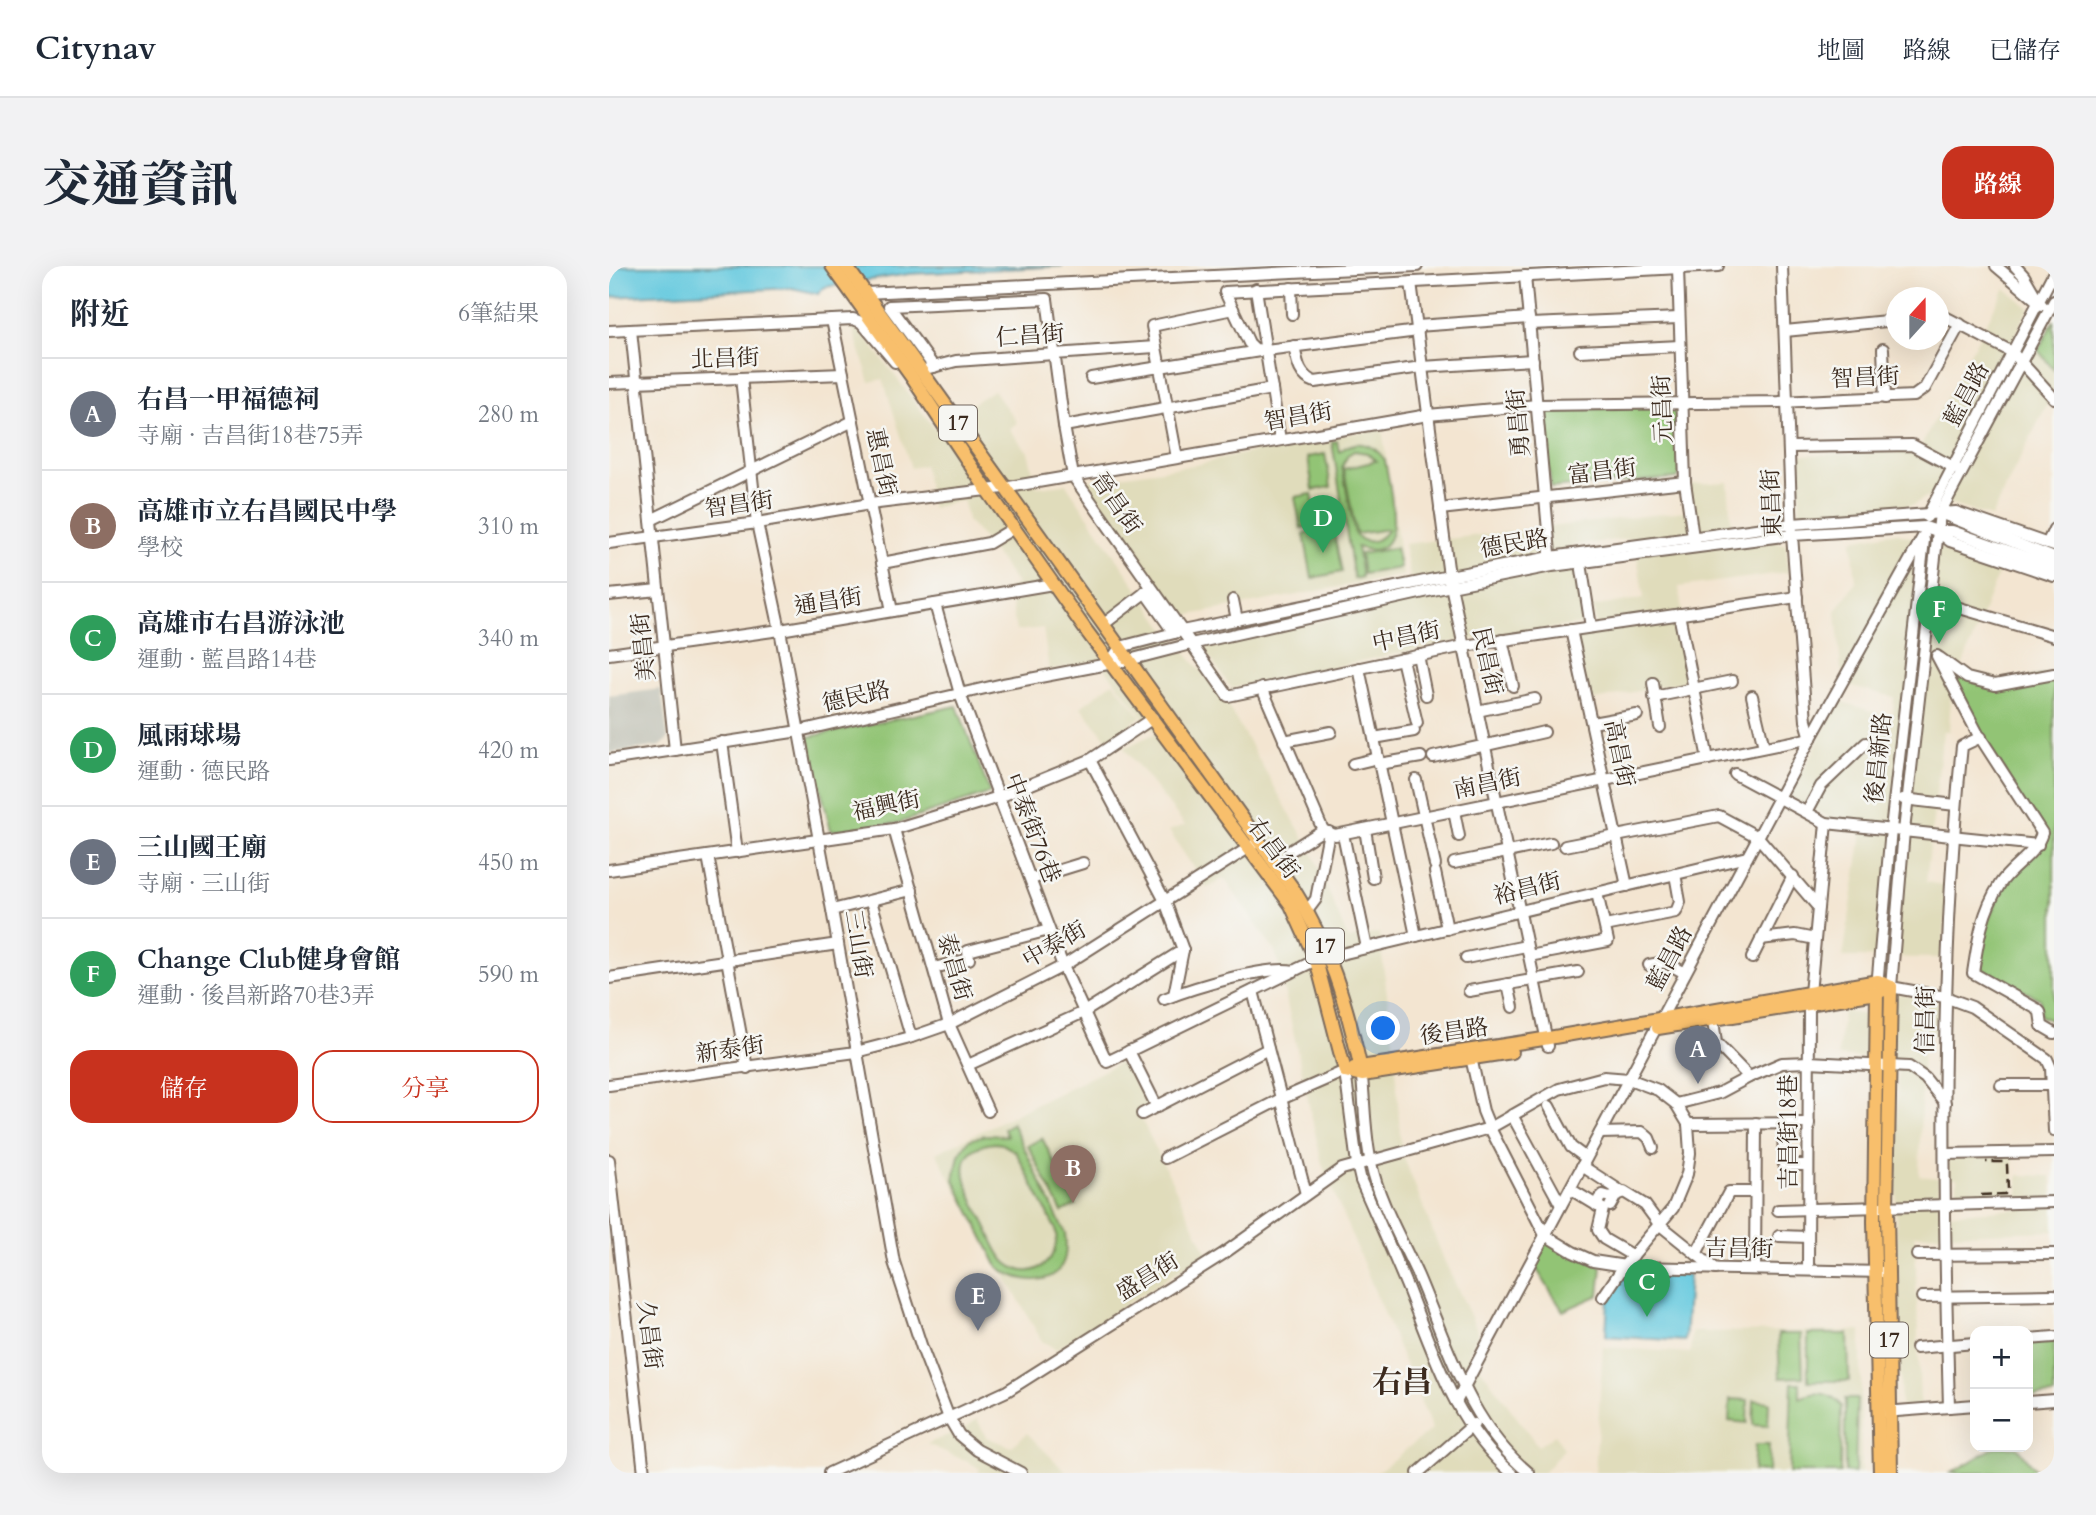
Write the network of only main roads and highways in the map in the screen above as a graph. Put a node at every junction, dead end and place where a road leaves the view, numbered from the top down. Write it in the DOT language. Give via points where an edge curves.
graph roads {
  1 [pos="832,266"];
  2 [pos="846,266"];
  3 [pos="908,360"];
  4 [pos="922,371"];
  5 [pos="1253,845"];
  6 [pos="1877,987"];
  7 [pos="1809,999"];
  8 [pos="1658,1023"];
  9 [pos="1883,1065"];
  10 [pos="1361,1070"];
  11 [pos="1345,1071"];
  12 [pos="1884,1412"];
  13 [pos="1880,1473"];
  14 [pos="1891,1473"];
  1 -- 3 [label="main road, 17"];
  2 -- 3 [label="main road, 17"];
  3 -- 4 [label="main road, 右昌街 / 17"];
  4 -- 5 [label="main road, 右昌街 / 17" via="1104,624"];
  4 -- 5 [label="main road, 右昌街 / 17" via="987,490 1153,719"];
  5 -- 10 [label="main road, 右昌街 / 17" via="1307,911 1330,957"];
  5 -- 11 [label="main road, 右昌街 / 17" via="1290,905 1316,960"];
  6 -- 7 [label="main road, 後昌路"];
  6 -- 9 [label="main road, 17"];
  6 -- 9 [label="main road, 17" via="1891,987"];
  7 -- 8 [label="main road, 後昌路"];
  7 -- 8 [label="main road, 後昌路" via="1713,1020"];
  8 -- 10 [label="main road, 後昌路"];
  9 -- 12 [label="main road, 17"];
  10 -- 11 [label="main road, 後昌路"];
  12 -- 13 [label="main road, 17"];
  12 -- 14 [label="main road, 17"];
}
